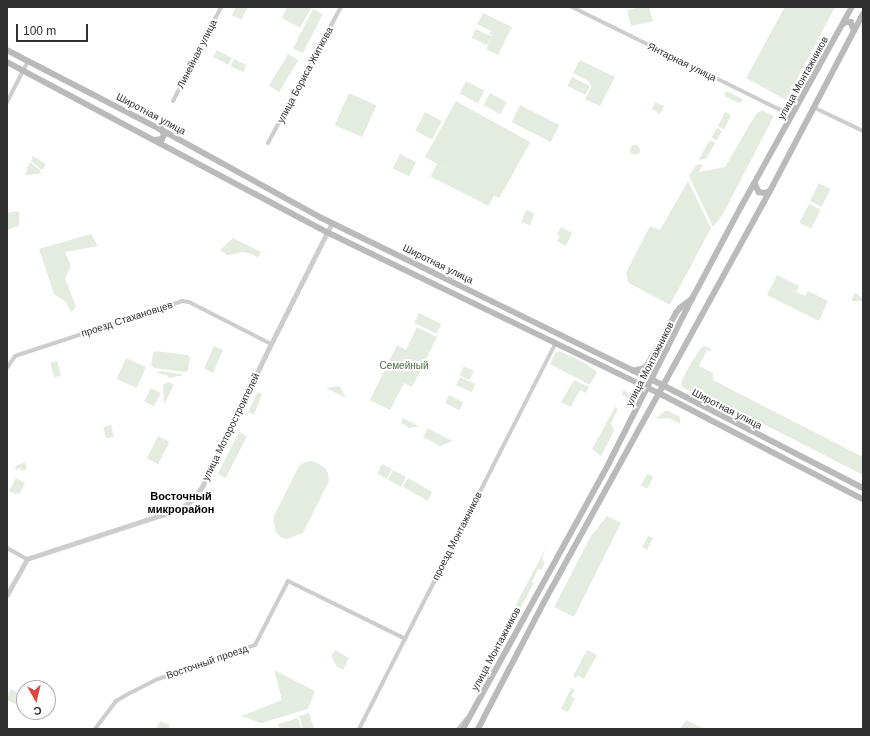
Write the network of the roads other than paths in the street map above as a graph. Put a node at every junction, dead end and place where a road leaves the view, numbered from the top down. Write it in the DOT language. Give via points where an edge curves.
graph roads {
  1 [pos="221,7"];
  2 [pos="341,7"];
  3 [pos="572,7"];
  4 [pos="852,7"];
  5 [pos="863,14"];
  6 [pos="843,24"];
  7 [pos="854,30"];
  8 [pos="7,50"];
  9 [pos="28,61"];
  10 [pos="7,62"];
  11 [pos="24,71"];
  12 [pos="173,100"];
  13 [pos="7,102"];
  14 [pos="815,108"];
  15 [pos="793,116"];
  16 [pos="160,129"];
  17 [pos="863,131"];
  18 [pos="154,140"];
  19 [pos="181,140"];
  20 [pos="268,143"];
  21 [pos="176,151"];
  22 [pos="755,182"];
  23 [pos="770,191"];
  24 [pos="332,223"];
  25 [pos="327,232"];
  26 [pos="463,286"];
  27 [pos="458,296"];
  28 [pos="485,297"];
  29 [pos="692,298"];
  30 [pos="480,306"];
  31 [pos="556,343"];
  32 [pos="271,344"];
  33 [pos="7,368"];
  34 [pos="633,371"];
  35 [pos="651,379"];
  36 [pos="663,386"];
  37 [pos="647,388"];
  38 [pos="659,393"];
  39 [pos="863,488"];
  40 [pos="863,499"];
  41 [pos="7,548"];
  42 [pos="27,559"];
  43 [pos="7,595"];
  44 [pos="406,639"];
  45 [pos="497,692"];
  46 [pos="472,712"];
  47 [pos="95,729"];
  48 [pos="360,729"];
  49 [pos="458,729"];
  50 [pos="463,729"];
  51 [pos="478,729"];
  52 [pos="481,729"];
  1 -- 12 [label="street, Линейная улица"];
  2 -- 20 [label="street, улица Бориса Житкова"];
  3 -- 15 [label="street, Янтарная улица"];
  4 -- 6 [label="main road, улица Монтажников"];
  5 -- 7 [label="main road, улица Монтажников"];
  6 -- 7 [label="main road" via="851,22 855,26"];
  6 -- 15 [label="main road, улица Монтажников"];
  7 -- 14 [label="main road, улица Монтажников"];
  8 -- 9 [label="main road, Широтная улица"];
  9 -- 11 [label="street"];
  9 -- 16 [label="main road, Широтная улица"];
  10 -- 11 [label="main road, Широтная улица"];
  11 -- 13 [label="street"];
  11 -- 18 [label="main road, Широтная улица"];
  14 -- 17 [label="street"];
  14 -- 23 [label="main road, улица Монтажников"];
  15 -- 22 [label="main road, улица Монтажников"];
  16 -- 18 [label="main road" via="164,136 158,141"];
  16 -- 19 [label="main road, Широтная улица"];
  18 -- 21 [label="main road, Широтная улица"];
  19 -- 21 [label="main road" via="173,145"];
  19 -- 24 [label="main road, Широтная улица"];
  21 -- 25 [label="main road, Широтная улица"];
  22 -- 23 [label="main road" via="759,192"];
  22 -- 29 [label="main road, улица Монтажников"];
  23 -- 36 [label="main road, улица Монтажников"];
  24 -- 25 [label="street, улица Моторостроителей"];
  24 -- 26 [label="main road, Широтная улица"];
  25 -- 27 [label="main road, Широтная улица"];
  25 -- 32 [label="street, улица Моторостроителей"];
  26 -- 27 [label="main road" via="465,293"];
  26 -- 28 [label="main road, Широтная улица"];
  27 -- 30 [label="main road, Широтная улица"];
  28 -- 30 [label="main road" via="479,299"];
  28 -- 34 [label="main road, Широтная улица"];
  29 -- 34 [label="main road" via="680,308 645,368"];
  29 -- 35 [label="main road, улица Монтажников"];
  30 -- 31 [label="main road, Широтная улица"];
  31 -- 37 [label="main road, Широтная улица"];
  31 -- 44 [label="street, проезд Монтажников"];
  32 -- 33 [label="street, проезд Стахановцев" via="189,302 182,301 15,356"];
  32 -- 42 [label="street, улица Моторостроителей" via="206,479 194,498 181,508 162,515"];
  34 -- 35 [label="main road, Широтная улица"];
  35 -- 36 [label="main road, Широтная улица"];
  35 -- 37 [label="main road, улица Монтажников"];
  36 -- 38 [label="main road, улица Монтажников"];
  36 -- 39 [label="main road, Широтная улица"];
  37 -- 38 [label="main road, Широтная улица"];
  37 -- 46 [label="main road, улица Монтажников" via="609,463"];
  38 -- 40 [label="main road, Широтная улица"];
  38 -- 45 [label="main road, улица Монтажников"];
  41 -- 42 [label="street"];
  42 -- 43 [label="street"];
  44 -- 47 [label="street, Восточный проезд" via="288,581 255,645 158,679 130,693 116,702"];
  44 -- 48 [label="street, проезд Монтажников"];
  45 -- 51 [label="main road, улица Монтажников"];
  45 -- 52 [label="street"];
  46 -- 49 [label="street"];
  46 -- 50 [label="main road, улица Монтажников"];
}
